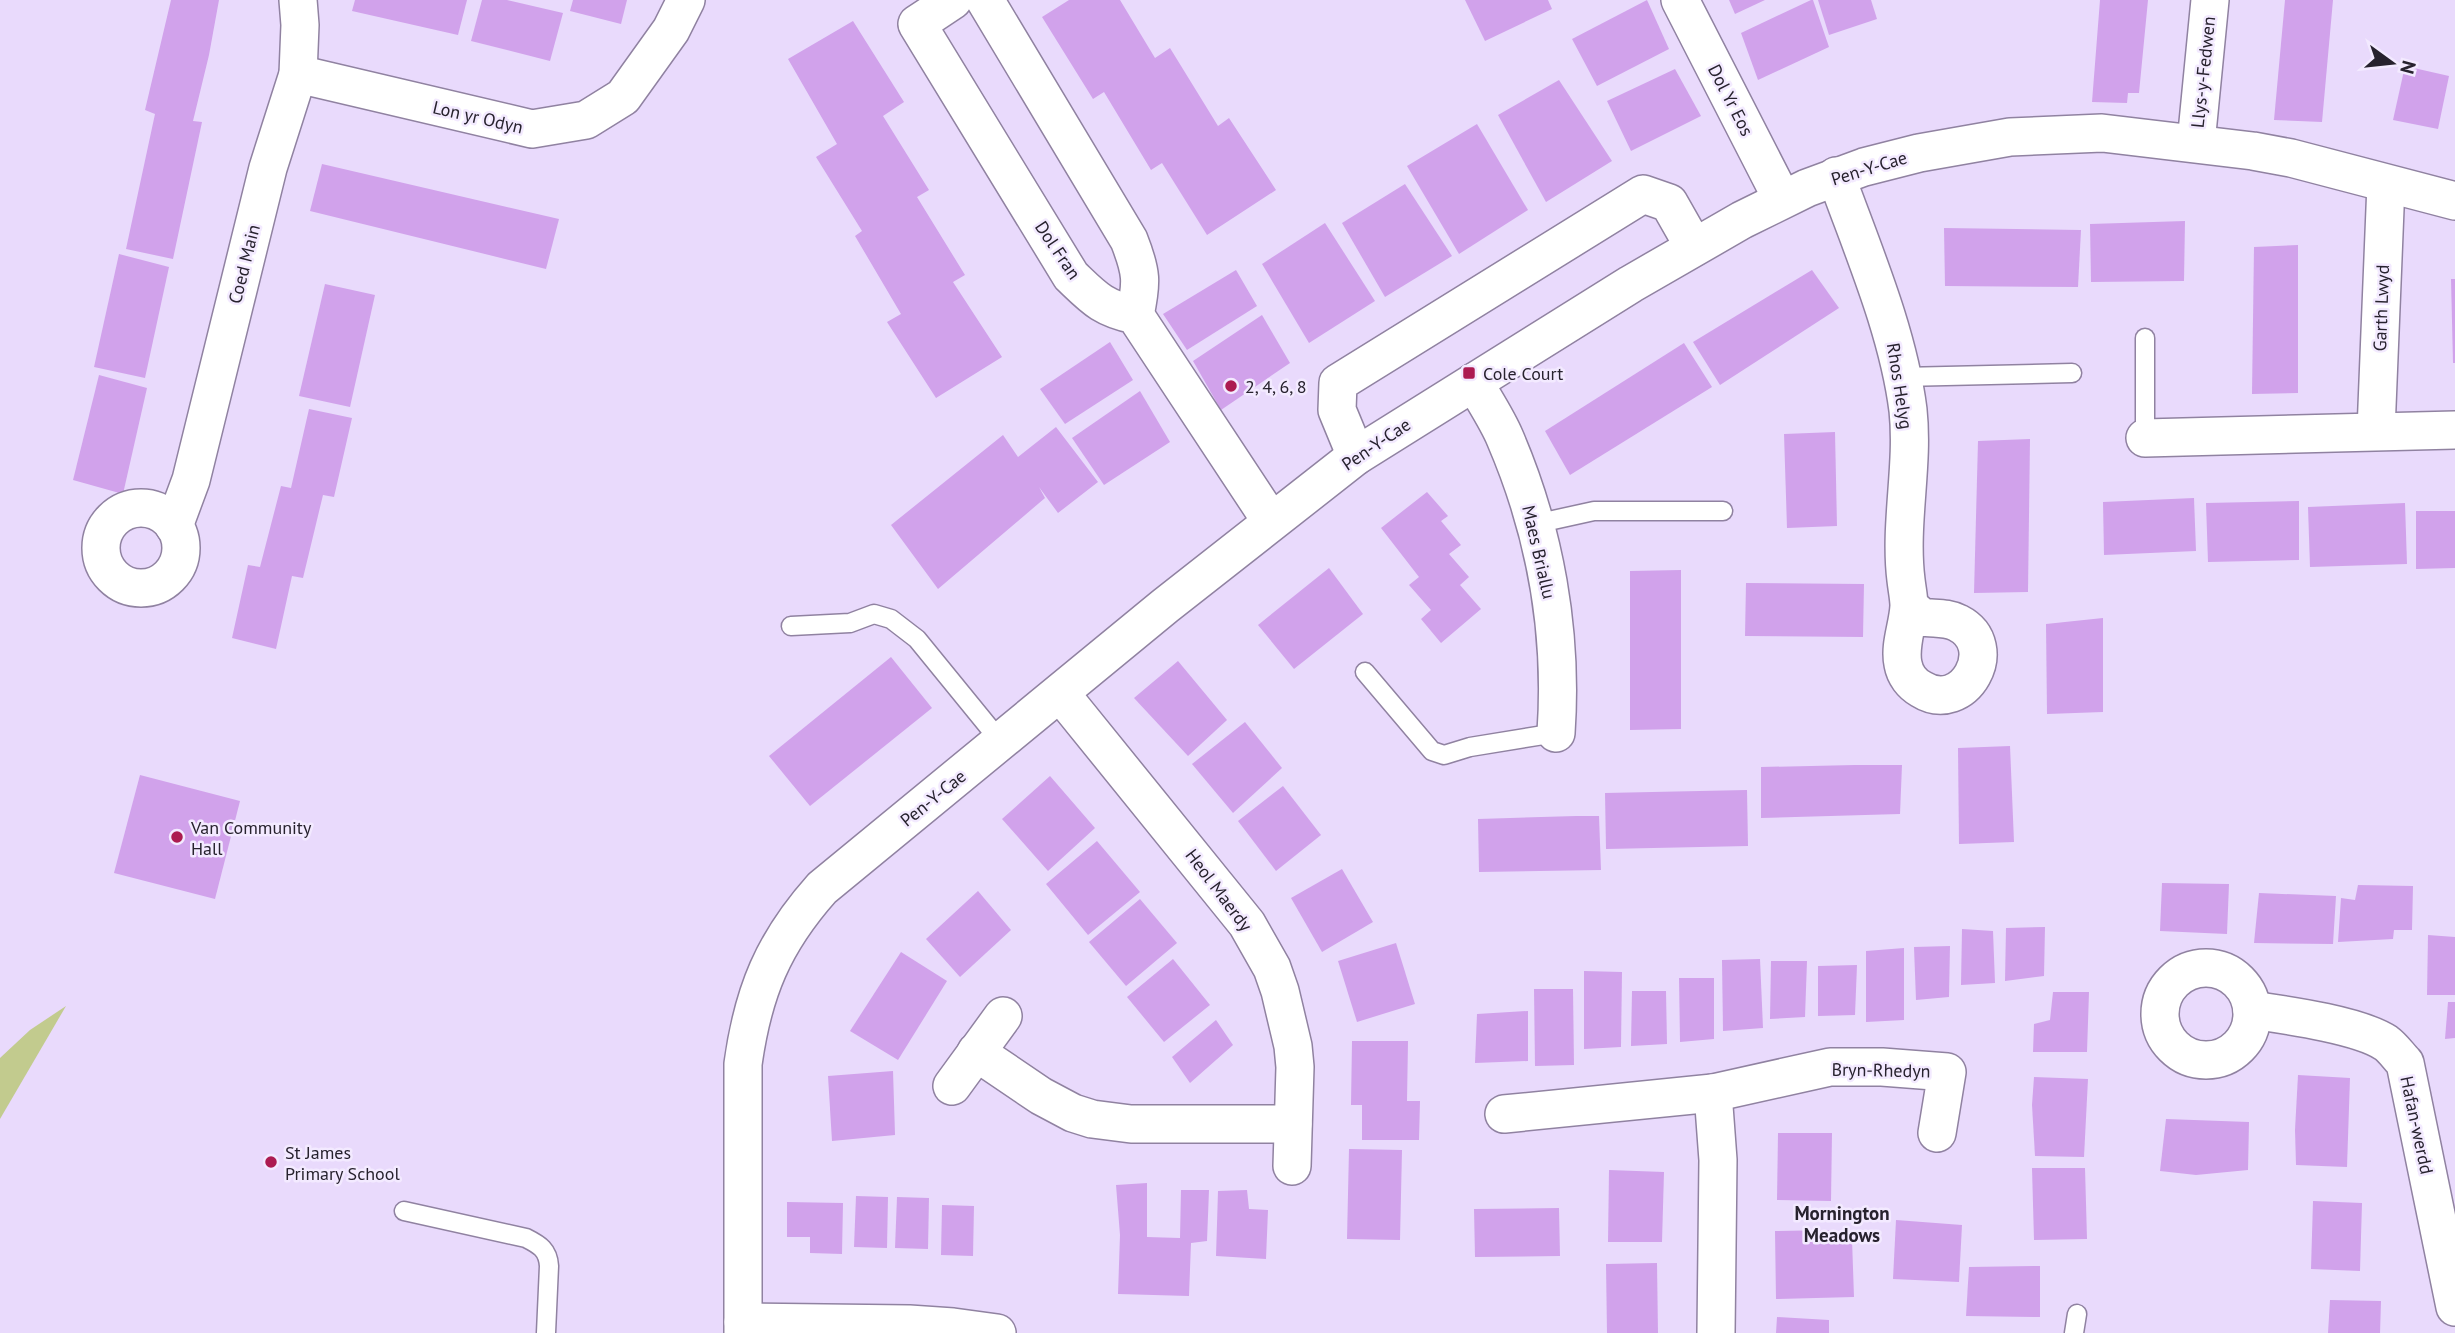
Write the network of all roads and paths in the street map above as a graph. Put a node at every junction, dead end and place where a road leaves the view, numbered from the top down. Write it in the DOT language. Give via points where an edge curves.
graph roads {
  1 [pos="298,0"];
  2 [pos="686,0"];
  3 [pos="953,0"];
  4 [pos="985,0"];
  5 [pos="1680,0"];
  6 [pos="2210,0"];
  7 [pos="298,74"];
  8 [pos="2196,143"];
  9 [pos="1836,176"];
  10 [pos="2386,184"];
  11 [pos="1782,199"];
  12 [pos="2455,201"];
  13 [pos="1694,247"];
  14 [pos="1135,316"];
  15 [pos="2145,338"];
  16 [pos="2072,373"];
  17 [pos="1902,377"];
  18 [pos="1474,382"];
  19 [pos="2455,430"];
  20 [pos="2376,431"];
  21 [pos="2145,438"];
  22 [pos="1356,456"];
  23 [pos="1723,511"];
  24 [pos="1271,521"];
  25 [pos="1535,523"];
  26 [pos="174,526"];
  27 [pos="1909,606"];
  28 [pos="791,626"];
  29 [pos="1365,672"];
  30 [pos="1060,693"];
  31 [pos="1556,733"];
  32 [pos="1001,742"];
  33 [pos="2252,1010"];
  34 [pos="1003,1016"];
  35 [pos="976,1052"];
  36 [pos="952,1086"];
  37 [pos="1713,1093"];
  38 [pos="1504,1114"];
  39 [pos="1293,1124"];
  40 [pos="1937,1133"];
  41 [pos="1292,1166"];
  42 [pos="404,1211"];
  43 [pos="2455,1307"];
  44 [pos="2077,1314"];
  45 [pos="743,1327"];
  46 [pos="547,1333"];
  47 [pos="997,1333"];
  48 [pos="1716,1333"];
  49 [pos="2074,1333"];
  1 -- 7 [label="street, Coed Main"];
  2 -- 7 [label="street, Lon yr Odyn" via="671,30 623,97 586,120 532,129"];
  3 -- 14 [label="street, Dol Fran" via="917,24 1071,276 1100,303"];
  4 -- 14 [label="street" via="1129,240 1141,286"];
  5 -- 11 [label="street, Dol Yr Eos"];
  6 -- 8 [label="street, Llys-y-Fedwen"];
  7 -- 26 [label="street, Coed Main" via="268,168 191,480"];
  8 -- 9 [label="street, Pen-Y-Cae" via="2102,133 2010,137 1899,157"];
  8 -- 10 [label="street, Pen-Y-Cae" via="2291,158"];
  9 -- 11 [label="street, Pen-Y-Cae"];
  9 -- 17 [label="street, Rhos Helyg"];
  10 -- 12 [label="street, Pen-Y-Cae"];
  10 -- 20 [label="street, Garth Lwyd"];
  11 -- 13 [label="street, Pen-Y-Cae"];
  13 -- 18 [label="street, Pen-Y-Cae"];
  13 -- 22 [label="street" via="1669,203 1643,194 1338,383 1337,410"];
  14 -- 24 [label="street"];
  15 -- 21 [label="lane"];
  16 -- 17 [label="lane"];
  17 -- 27 [label="street, Rhos Helyg" via="1908,411 1905,573"];
  18 -- 22 [label="street, Pen-Y-Cae"];
  18 -- 25 [label="street, Maes Briallu" via="1504,436"];
  19 -- 20 [label="street"];
  20 -- 21 [label="street"];
  22 -- 24 [label="street, Pen-Y-Cae"];
  23 -- 25 [label="lane" via="1594,511"];
  24 -- 30 [label="street, Pen-Y-Cae"];
  25 -- 31 [label="street, Maes Briallu" via="1556,631"];
  28 -- 32 [label="lane" via="850,623 874,614 891,619 917,639"];
  29 -- 31 [label="lane" via="1432,751 1444,755"];
  30 -- 32 [label="street, Pen-Y-Cae"];
  30 -- 39 [label="street, Heol Maerdy" via="1186,846 1261,947 1280,990 1293,1046"];
  32 -- 45 [label="street, Pen-Y-Cae" via="822,888 783,936 769,965 756,997 743,1065"];
  33 -- 43 [label="street, Hafan-werdd" via="2370,1035 2387,1044 2404,1063"];
  34 -- 35 [label="street"];
  35 -- 36 [label="street"];
  35 -- 39 [label="street" via="1041,1096 1092,1119 1131,1124"];
  37 -- 38 [label="street, Bryn-Rhedyn"];
  37 -- 40 [label="street, Bryn-Rhedyn" via="1830,1068 1947,1072"];
  37 -- 48 [label="street" via="1718,1160"];
  39 -- 41 [label="street, Heol Maerdy"];
  42 -- 46 [label="lane" via="526,1238 543,1247 549,1257"];
  44 -- 49 [label="lane"];
  45 -- 47 [label="street, Pen-Y-Cae" via="909,1324"];
}
